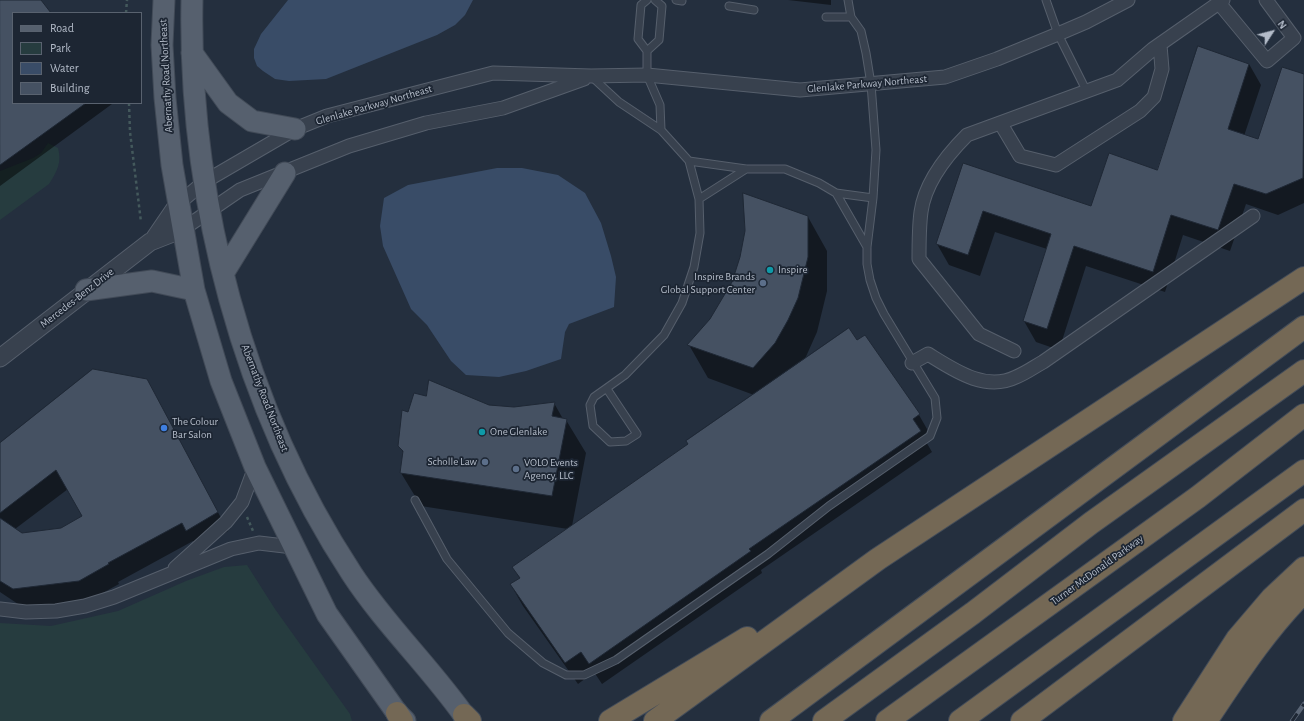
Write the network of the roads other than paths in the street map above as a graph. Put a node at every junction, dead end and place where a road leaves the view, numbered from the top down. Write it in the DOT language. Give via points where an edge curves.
graph roads {
  1 [pos="164,0"];
  2 [pos="192,0"];
  3 [pos="647,0"];
  4 [pos="655,0"];
  5 [pos="848,0"];
  6 [pos="1046,0"];
  7 [pos="1128,0"];
  8 [pos="1266,0"];
  9 [pos="1221,1"];
  10 [pos="729,6"];
  11 [pos="754,10"];
  12 [pos="826,17"];
  13 [pos="851,17"];
  14 [pos="1058,34"];
  15 [pos="1160,44"];
  16 [pos="647,51"];
  17 [pos="192,53"];
  18 [pos="647,75"];
  19 [pos="591,76"];
  20 [pos="871,84"];
  21 [pos="1087,92"];
  22 [pos="1001,124"];
  23 [pos="295,129"];
  24 [pos="661,130"];
  25 [pos="689,162"];
  26 [pos="746,169"];
  27 [pos="285,173"];
  28 [pos="204,182"];
  29 [pos="836,193"];
  30 [pos="873,198"];
  31 [pos="699,199"];
  32 [pos="178,204"];
  33 [pos="209,210"];
  34 [pos="1252,216"];
  35 [pos="183,229"];
  36 [pos="154,239"];
  37 [pos="867,247"];
  38 [pos="224,272"];
  39 [pos="1304,278"];
  40 [pos="86,290"];
  41 [pos="194,290"];
  42 [pos="1304,327"];
  43 [pos="1014,351"];
  44 [pos="0,358"];
  45 [pos="912,363"];
  46 [pos="1304,371"];
  47 [pos="607,388"];
  48 [pos="1304,415"];
  49 [pos="255,467"];
  50 [pos="1304,471"];
  51 [pos="415,500"];
  52 [pos="1304,510"];
  53 [pos="293,547"];
  54 [pos="878,559"];
  55 [pos="1304,568"];
  56 [pos="167,575"];
  57 [pos="1304,592"];
  58 [pos="0,609"];
  59 [pos="401,718"];
  60 [pos="467,719"];
  61 [pos="610,721"];
  62 [pos="654,721"];
  63 [pos="771,721"];
  64 [pos="824,721"];
  65 [pos="887,721"];
  66 [pos="960,721"];
  67 [pos="1022,721"];
  68 [pos="1184,721"];
  69 [pos="1206,721"];
  1 -- 32 [label="main road, Abernathy Road Northeast" via="162,45 165,98"];
  2 -- 17 [label="main road, Abernathy Road Northeast"];
  3 -- 16 [label="lane" via="641,5 638,39"];
  4 -- 16 [label="lane" via="662,6 659,40"];
  5 -- 13 [label="lane"];
  6 -- 14 [label="lane"];
  7 -- 14 [label="street, Glenlake Parkway Northeast"];
  8 -- 9 [label="street" via="1294,38 1267,61"];
  9 -- 15 [label="street"];
  10 -- 11 [label="lane"];
  12 -- 13 [label="lane"];
  13 -- 20 [label="lane" via="861,31"];
  14 -- 20 [label="street, Glenlake Parkway Northeast" via="945,77"];
  14 -- 21 [label="lane"];
  15 -- 21 [label="street" via="1117,80"];
  15 -- 22 [label="street" via="1162,69 1154,98 1140,111 1056,165 1020,156"];
  16 -- 18 [label="lane"];
  17 -- 23 [label="main road" via="228,103 252,121"];
  17 -- 28 [label="main road, Abernathy Road Northeast"];
  18 -- 19 [label="street, Glenlake Parkway Northeast"];
  18 -- 20 [label="street, Glenlake Parkway Northeast" via="800,90"];
  18 -- 24 [label="lane" via="660,106"];
  19 -- 23 [label="street, Glenlake Parkway Northeast" via="493,73 327,116"];
  19 -- 24 [label="lane" via="619,102"];
  19 -- 27 [label="street, Glenlake Parkway Northeast" via="503,108 426,123 349,146"];
  20 -- 30 [label="lane" via="876,150"];
  21 -- 22 [label="street"];
  22 -- 43 [label="street" via="967,135 950,151 932,178 921,211 919,259 979,334"];
  23 -- 28 [label="street, Glenlake Parkway Northeast"];
  24 -- 25 [label="lane"];
  25 -- 26 [label="lane"];
  25 -- 31 [label="lane"];
  26 -- 29 [label="lane" via="785,169"];
  26 -- 31 [label="lane"];
  27 -- 33 [label="street, Glenlake Parkway Northeast" via="240,190"];
  27 -- 38 [label="main road"];
  28 -- 32 [label="street, Glenlake Parkway Northeast"];
  28 -- 33 [label="main road, Abernathy Road Northeast"];
  29 -- 30 [label="lane"];
  29 -- 37 [label="lane"];
  30 -- 37 [label="lane"];
  31 -- 47 [label="lane" via="698,246 682,303 664,335 625,375"];
  32 -- 35 [label="main road, Abernathy Road Northeast"];
  32 -- 36 [label="street, Mercedes-Benz Drive"];
  33 -- 35 [label="street, Glenlake Parkway Northeast"];
  33 -- 38 [label="main road, Abernathy Road Northeast"];
  34 -- 45 [label="street" via="1043,362 1015,378 996,382 974,380 928,354"];
  35 -- 36 [label="street, Mercedes-Benz Drive"];
  35 -- 41 [label="main road, Abernathy Road Northeast"];
  36 -- 40 [label="street, Mercedes-Benz Drive"];
  37 -- 45 [label="lane" via="867,264 876,298"];
  38 -- 60 [label="main road, Abernathy Road Northeast" via="250,365 263,399 286,453 328,535 353,576"];
  39 -- 54 [label="highway"];
  40 -- 41 [label="main road" via="152,281"];
  40 -- 44 [label="street, Mercedes-Benz Drive"];
  41 -- 49 [label="main road, Abernathy Road Northeast" via="221,381"];
  42 -- 63 [label="highway"];
  45 -- 51 [label="lane" via="935,398 937,418 930,436 623,656 584,675 566,675 543,663 508,633 447,559"];
  46 -- 64 [label="highway" via="1091,523"];
  47 -- 47 [label="lane" via="594,397 590,405 593,426 610,442 626,441 637,434"];
  48 -- 65 [label="highway, Turner McDonald Parkway" via="1198,497"];
  49 -- 53 [label="main road, Abernathy Road Northeast"];
  49 -- 56 [label="street" via="242,502 226,522"];
  50 -- 66 [label="highway"];
  52 -- 67 [label="highway"];
  53 -- 56 [label="street" via="259,543 231,549"];
  53 -- 59 [label="main road, Abernathy Road Northeast" via="327,614"];
  54 -- 61 [label="highway"];
  54 -- 62 [label="highway"];
  55 -- 68 [label="highway" via="1272,598 1236,639"];
  56 -- 58 [label="street" via="85,606 56,611 26,612"];
  57 -- 69 [label="highway" via="1281,615 1253,650"];
}
